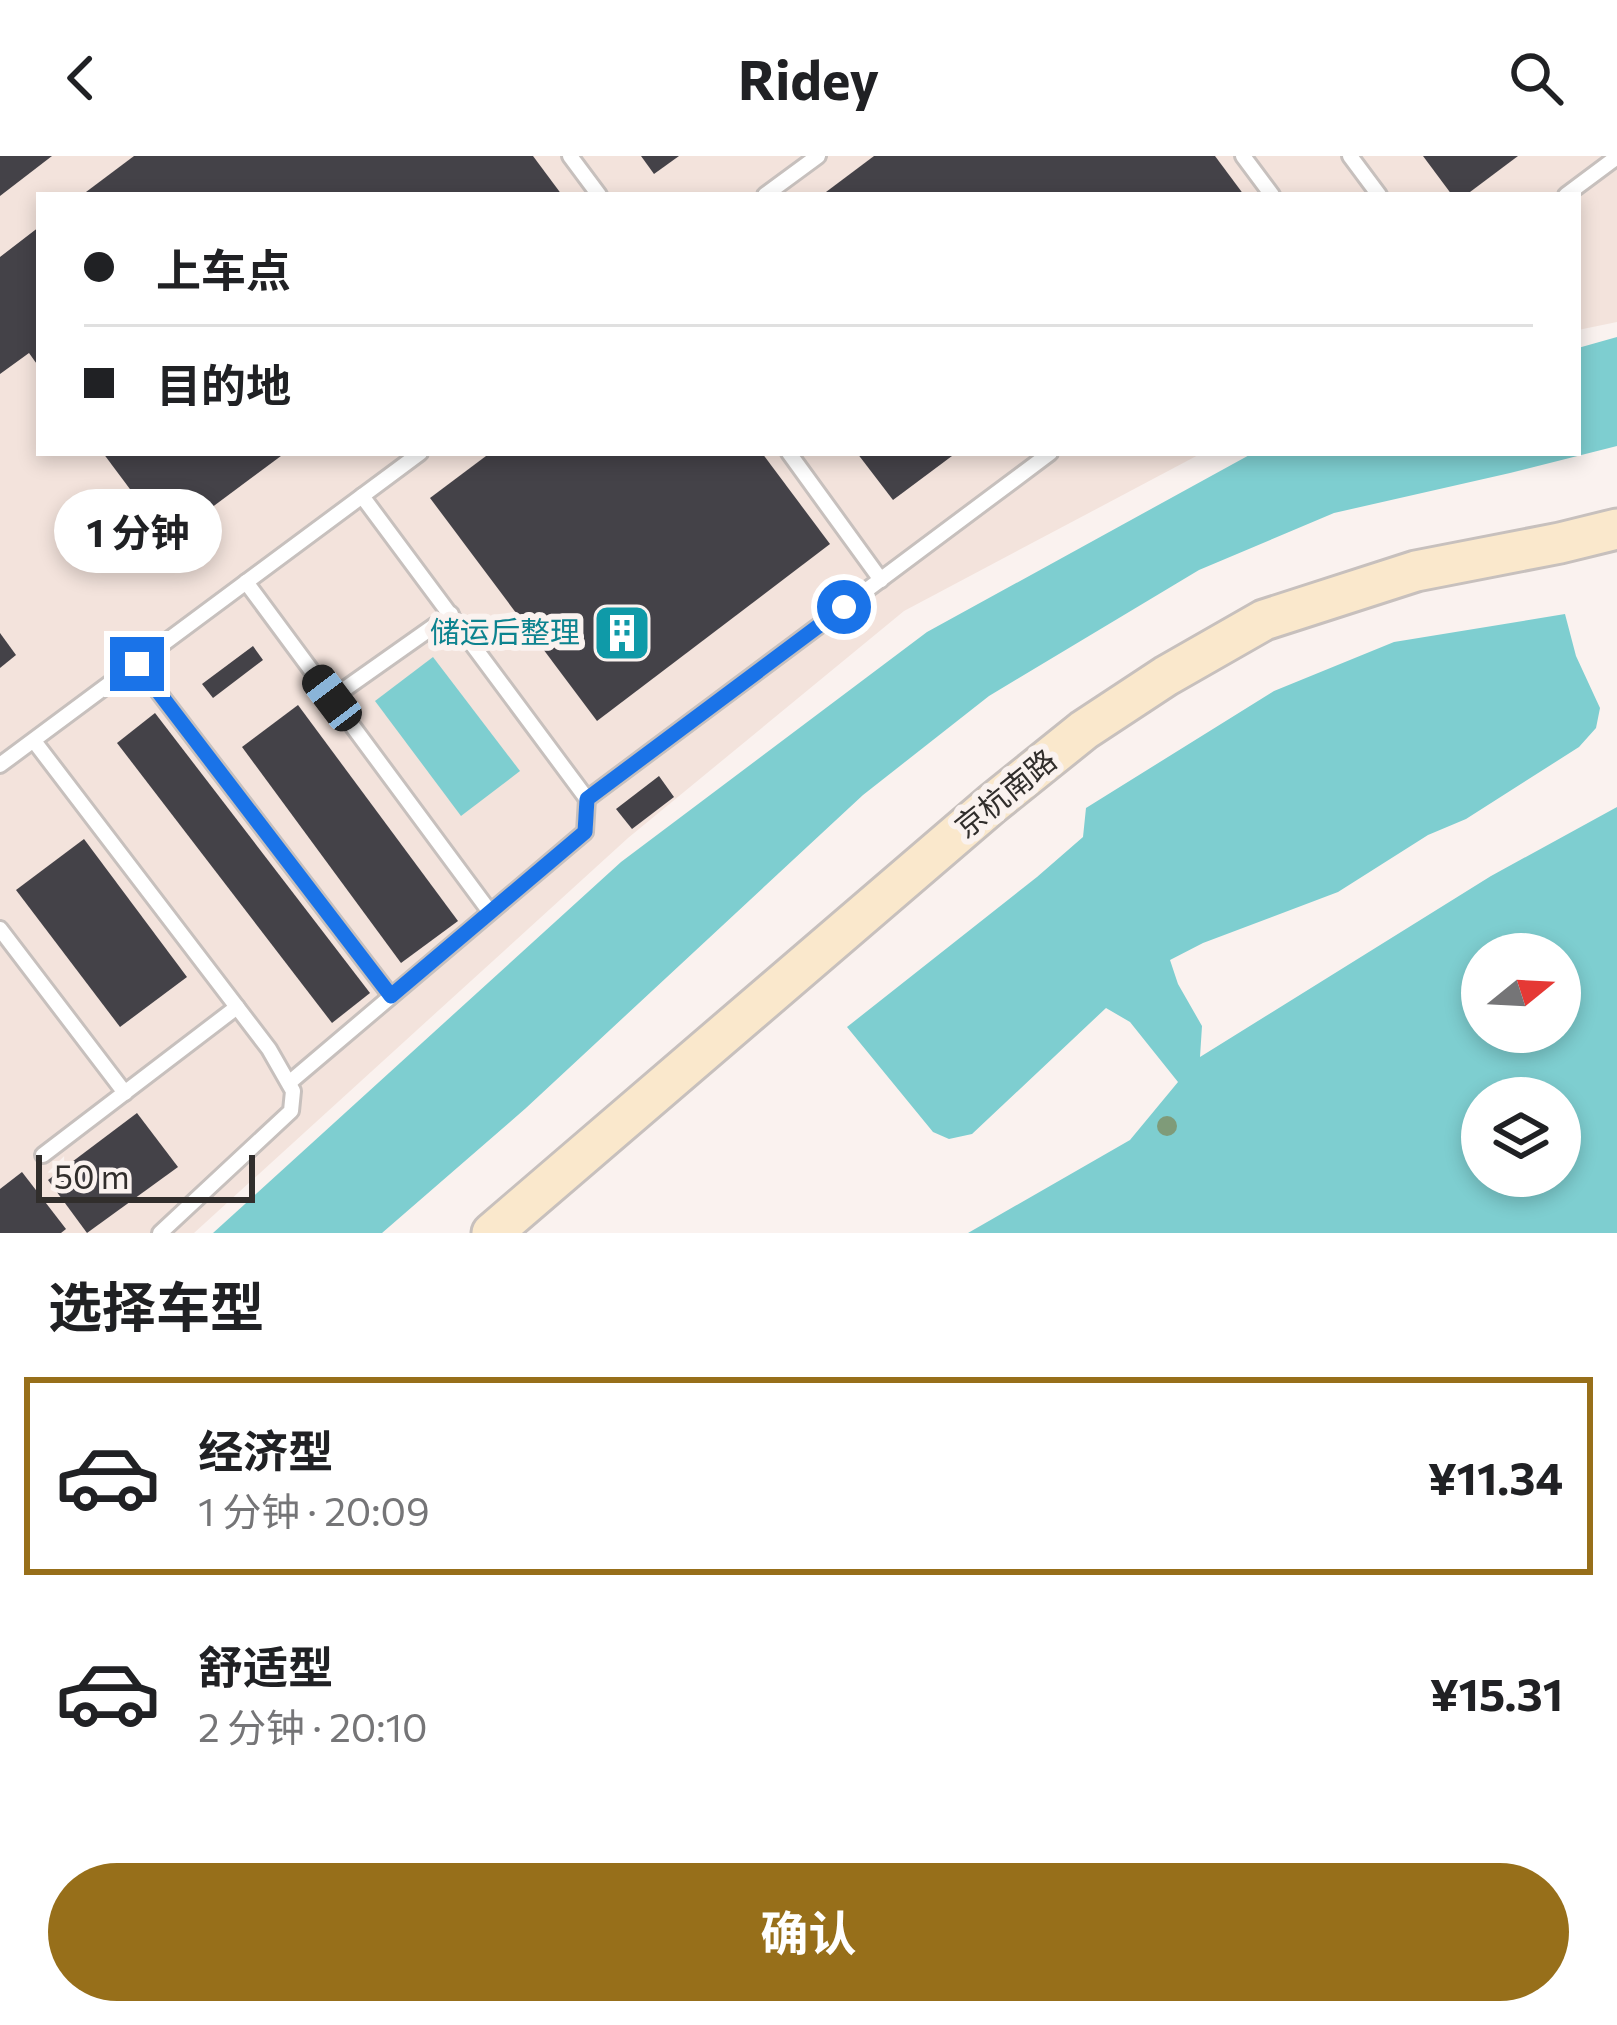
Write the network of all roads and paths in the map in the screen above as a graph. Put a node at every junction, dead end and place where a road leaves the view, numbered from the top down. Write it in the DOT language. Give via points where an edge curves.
graph roads {
  1 [pos="571,156"];
  2 [pos="818,156"];
  3 [pos="1243,156"];
  4 [pos="1350,156"];
  5 [pos="1617,157"];
  6 [pos="597,192"];
  7 [pos="769,192"];
  8 [pos="1270,192"];
  9 [pos="1377,192"];
  10 [pos="1570,192"];
  11 [pos="415,456"];
  12 [pos="791,456"];
  13 [pos="1046,456"];
  14 [pos="362,496"];
  15 [pos="1617,529"];
  16 [pos="881,580"];
  17 [pos="247,582"];
  18 [pos="451,614"];
  19 [pos="137,664"];
  20 [pos="332,698"];
  21 [pos="34,741"];
  22 [pos="0,765"];
  23 [pos="587,799"];
  24 [pos="490,912"];
  25 [pos="0,929"];
  26 [pos="391,996"];
  27 [pos="237,1007"];
  28 [pos="290,1082"];
  29 [pos="125,1093"];
  30 [pos="43,1155"];
  31 [pos="160,1233"];
  32 [pos="492,1233"];
  1 -- 6 [label="lane"];
  2 -- 7 [label="lane"];
  3 -- 8 [label="lane"];
  4 -- 9 [label="lane"];
  5 -- 10 [label="lane"];
  11 -- 14 [label="lane"];
  12 -- 16 [label="lane"];
  13 -- 16 [label="lane"];
  14 -- 17 [label="lane"];
  14 -- 18 [label="lane"];
  15 -- 32 [label="street, 京杭南路" via="1415,571 1285,613 1166,676 992,804"];
  16 -- 23 [label="lane"];
  17 -- 19 [label="lane"];
  17 -- 20 [label="lane"];
  18 -- 20 [label="lane"];
  18 -- 23 [label="lane"];
  19 -- 21 [label="lane"];
  19 -- 26 [label="lane"];
  20 -- 24 [label="lane"];
  21 -- 22 [label="lane"];
  21 -- 27 [label="lane"];
  23 -- 24 [label="lane" via="585,832"];
  24 -- 26 [label="lane"];
  25 -- 29 [label="lane"];
  26 -- 28 [label="lane"];
  27 -- 28 [label="lane"];
  27 -- 29 [label="lane"];
  28 -- 31 [label="lane" via="291,1111"];
  29 -- 30 [label="lane"];
}
